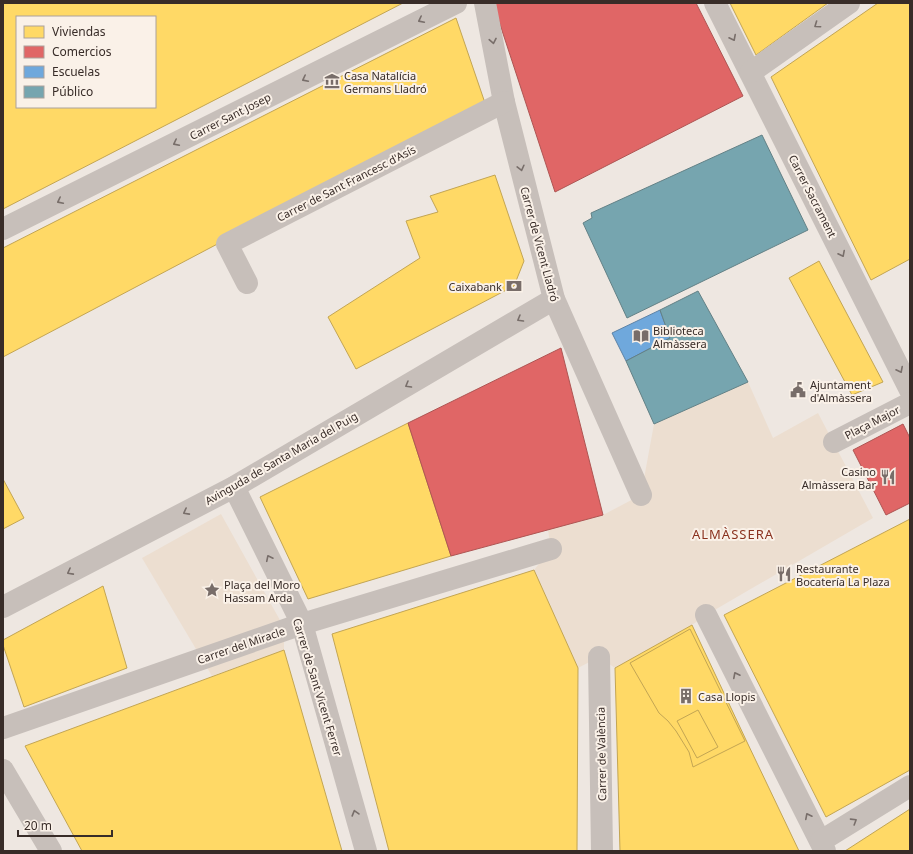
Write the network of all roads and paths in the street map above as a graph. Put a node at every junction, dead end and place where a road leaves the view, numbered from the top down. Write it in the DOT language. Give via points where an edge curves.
graph roads {
  1 [pos="456,3"];
  2 [pos="485,3"];
  3 [pos="715,3"];
  4 [pos="849,3"];
  5 [pos="751,72"];
  6 [pos="504,102"];
  7 [pos="3,229"];
  8 [pos="247,283"];
  9 [pos="554,299"];
  10 [pos="910,390"];
  11 [pos="910,403"];
  12 [pos="834,442"];
  13 [pos="234,487"];
  14 [pos="641,496"];
  15 [pos="551,549"];
  16 [pos="3,607"];
  17 [pos="706,615"];
  18 [pos="302,624"];
  19 [pos="599,657"];
  20 [pos="3,728"];
  21 [pos="3,770"];
  22 [pos="910,786"];
  23 [pos="823,846"];
  24 [pos="52,851"];
  25 [pos="366,851"];
  26 [pos="602,851"];
  1 -- 7 [label="street, Carrer Sant Josep, one-way"];
  2 -- 6 [label="street, Carrer de Vicent Lladró, one-way"];
  3 -- 5 [label="street, Carrer Sacrament, one-way"];
  4 -- 5 [label="street, one-way"];
  5 -- 10 [label="street, Carrer Sacrament, one-way"];
  6 -- 8 [label="street, Carrer de Sant Francesc d'Asís" via="227,244"];
  6 -- 9 [label="street, Carrer de Vicent Lladró, one-way"];
  9 -- 13 [label="street, Avinguda de Santa Maria del Puig, one-way"];
  9 -- 14 [label="street, Carrer de Vicent Lladró"];
  11 -- 12 [label="street, Plaça Major"];
  13 -- 16 [label="street, Avinguda de Santa Maria del Puig, one-way"];
  18 -- 13 [label="street, Carrer de Sant Vicent Ferrer, one-way"];
  15 -- 18 [label="street, Carrer del Miracle"];
  23 -- 17 [label="street, one-way"];
  18 -- 20 [label="street, Carrer del Miracle"];
  25 -- 18 [label="street, Carrer de Sant Vicent Ferrer, one-way"];
  19 -- 26 [label="street, Carrer de València"];
  21 -- 24 [label="street"];
  23 -- 22 [label="street, one-way"];
}
